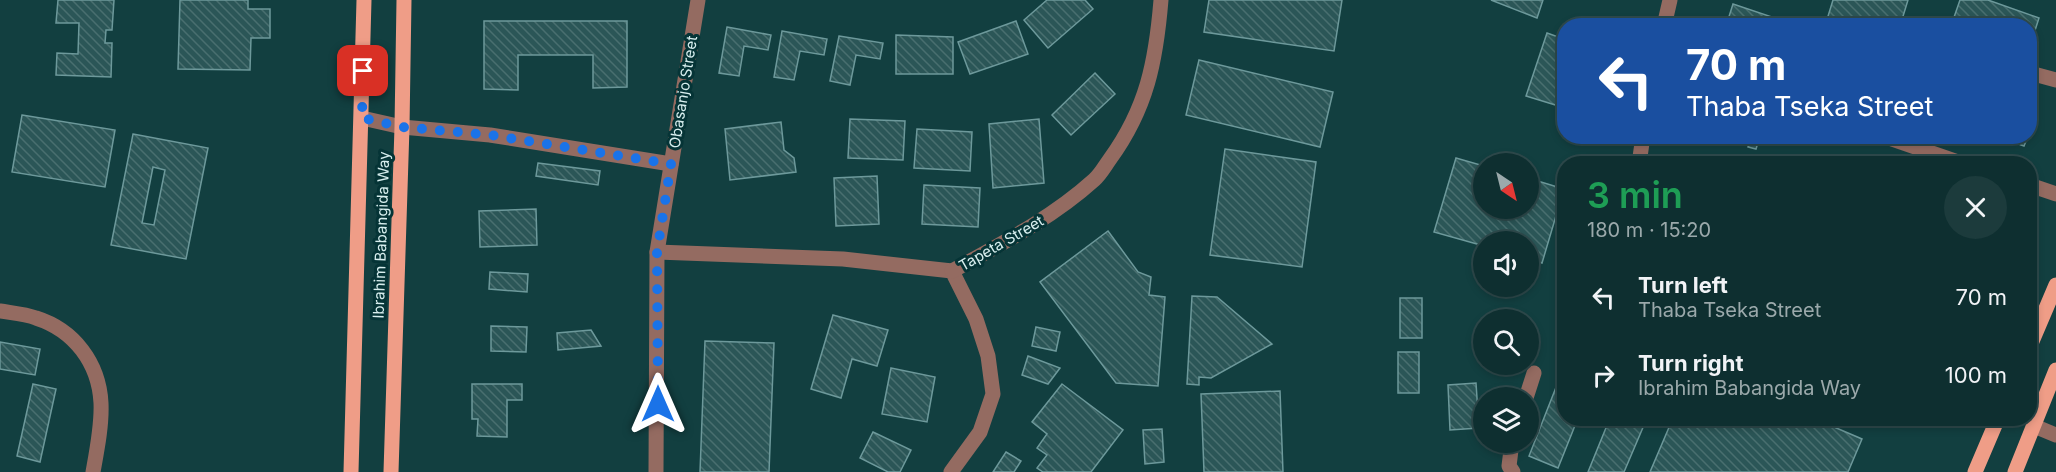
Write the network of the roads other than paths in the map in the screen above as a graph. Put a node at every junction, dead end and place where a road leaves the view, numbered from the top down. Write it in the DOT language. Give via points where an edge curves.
graph roads {
  1 [pos="364,0"];
  2 [pos="404,0"];
  3 [pos="699,0"];
  4 [pos="1161,0"];
  5 [pos="1670,0"];
  6 [pos="1666,18"];
  7 [pos="2037,75"];
  8 [pos="2056,80"];
  9 [pos="362,118"];
  10 [pos="402,127"];
  11 [pos="1906,144"];
  12 [pos="1941,156"];
  13 [pos="671,164"];
  14 [pos="2037,187"];
  15 [pos="2056,194"];
  16 [pos="657,252"];
  17 [pos="952,271"];
  18 [pos="2056,285"];
  19 [pos="0,311"];
  20 [pos="2037,330"];
  21 [pos="2056,370"];
  22 [pos="2037,418"];
  23 [pos="1995,426"];
  24 [pos="2034,426"];
  25 [pos="2056,435"];
  26 [pos="1511,453"];
  27 [pos="93,472"];
  28 [pos="351,472"];
  29 [pos="391,472"];
  30 [pos="656,472"];
  31 [pos="951,472"];
  32 [pos="1512,472"];
  33 [pos="1975,472"];
  34 [pos="2015,472"];
  1 -- 9 [label="main road, Ibrahim Babangida Way"];
  2 -- 10 [label="main road, Ibrahim Babangida Way"];
  3 -- 13 [label="street, Obasanjo Street"];
  4 -- 17 [label="street, Tapeta Street" via="1157,48 1144,98 1122,142 1096,179 1041,222"];
  5 -- 6 [label="street"];
  7 -- 8 [label="street"];
  9 -- 10 [label="street"];
  9 -- 28 [label="main road, Ibrahim Babangida Way"];
  10 -- 13 [label="street" via="490,135"];
  10 -- 29 [label="main road, Ibrahim Babangida Way"];
  11 -- 12 [label="street"];
  13 -- 16 [label="street, Obasanjo Street"];
  14 -- 15 [label="street"];
  16 -- 17 [label="street" via="843,259"];
  16 -- 30 [label="street, Obasanjo Street"];
  17 -- 31 [label="street" via="976,319 988,356 993,394 980,432"];
  18 -- 20 [label="main road"];
  19 -- 27 [label="street" via="37,318 68,333 84,350 95,373 101,403"];
  21 -- 22 [label="main road"];
  23 -- 33 [label="main road"];
  24 -- 25 [label="street"];
  24 -- 34 [label="main road"];
  26 -- 32 [label="street"];
}
